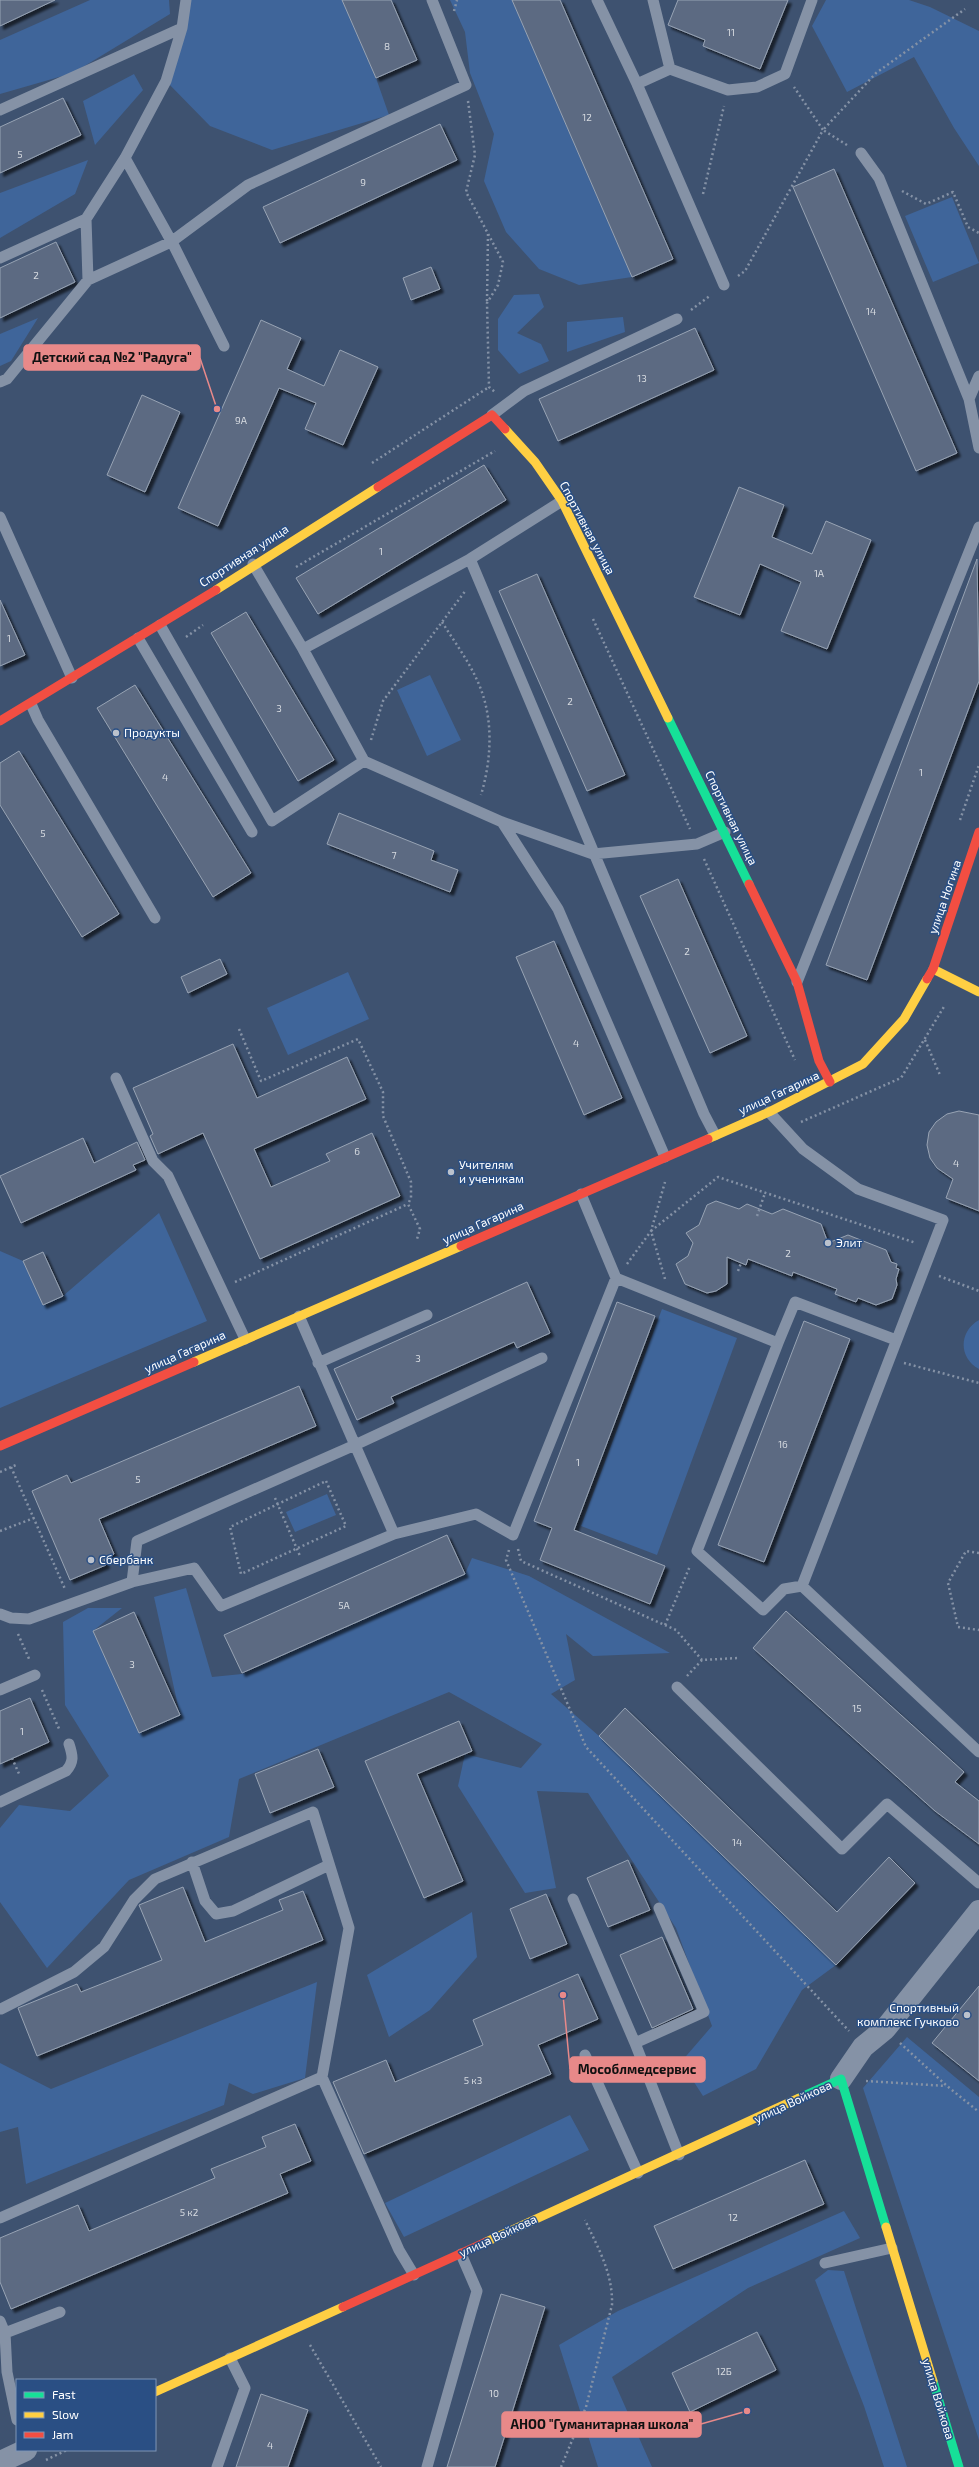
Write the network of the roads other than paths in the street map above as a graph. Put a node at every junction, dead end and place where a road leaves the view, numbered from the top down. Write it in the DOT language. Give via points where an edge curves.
graph roads {
  1 [pos="186,0"];
  2 [pos="432,0"];
  3 [pos="597,0"];
  4 [pos="653,0"];
  5 [pos="812,0"];
  6 [pos="182,28"];
  7 [pos="670,69"];
  8 [pos="637,84"];
  9 [pos="0,110"];
  10 [pos="861,153"];
  11 [pos="125,158"];
  12 [pos="86,219"];
  13 [pos="171,242"];
  14 [pos="0,258"];
  15 [pos="88,280"];
  16 [pos="724,286"];
  17 [pos="677,319"];
  18 [pos="224,346"];
  19 [pos="979,376"];
  20 [pos="0,382"];
  21 [pos="969,399"];
  22 [pos="492,415"];
  23 [pos="979,448"];
  24 [pos="562,501"];
  25 [pos="0,517"];
  26 [pos="979,527"];
  27 [pos="470,559"];
  28 [pos="253,564"];
  29 [pos="160,625"];
  30 [pos="138,638"];
  31 [pos="303,649"];
  32 [pos="72,678"];
  33 [pos="31,704"];
  34 [pos="0,721"];
  35 [pos="364,761"];
  36 [pos="502,822"];
  37 [pos="252,832"];
  38 [pos="725,832"];
  39 [pos="979,832"];
  40 [pos="593,854"];
  41 [pos="154,918"];
  42 [pos="933,969"];
  43 [pos="798,982"];
  44 [pos="979,992"];
  45 [pos="116,1078"];
  46 [pos="830,1082"];
  47 [pos="769,1112"];
  48 [pos="715,1135"];
  49 [pos="665,1157"];
  50 [pos="581,1194"];
  51 [pos="620,1273"];
  52 [pos="427,1315"];
  53 [pos="299,1316"];
  54 [pos="245,1339"];
  55 [pos="896,1340"];
  56 [pos="778,1343"];
  57 [pos="542,1358"];
  58 [pos="318,1363"];
  59 [pos="355,1445"];
  60 [pos="0,1446"];
  61 [pos="394,1534"];
  62 [pos="132,1582"];
  63 [pos="802,1586"];
  64 [pos="0,1614"];
  65 [pos="35,1675"];
  66 [pos="677,1687"];
  67 [pos="0,1690"];
  68 [pos="69,1744"];
  69 [pos="979,1752"];
  70 [pos="0,1802"];
  71 [pos="192,1862"];
  72 [pos="329,1865"];
  73 [pos="979,1883"];
  74 [pos="574,1899"];
  75 [pos="659,1908"];
  76 [pos="979,1911"];
  77 [pos="0,2008"];
  78 [pos="635,2043"];
  79 [pos="585,2055"];
  80 [pos="322,2077"];
  81 [pos="841,2079"];
  82 [pos="679,2155"];
  83 [pos="638,2173"];
  84 [pos="0,2218"];
  85 [pos="892,2248"];
  86 [pos="461,2254"];
  87 [pos="825,2263"];
  88 [pos="414,2275"];
  89 [pos="60,2312"];
  90 [pos="0,2321"];
  91 [pos="5,2333"];
  92 [pos="230,2358"];
  93 [pos="156,2392"];
  94 [pos="16,2415"];
  95 [pos="29,2453"];
  96 [pos="0,2462"];
  97 [pos="217,2467"];
  98 [pos="427,2467"];
  99 [pos="959,2467"];
  1 -- 6 [label="lane"];
  2 -- 13 [label="lane" via="466,85 248,185"];
  3 -- 8 [label="lane"];
  4 -- 7 [label="lane"];
  5 -- 7 [label="lane" via="785,74 757,87 728,90"];
  6 -- 9 [label="lane"];
  6 -- 11 [label="lane" via="166,81"];
  7 -- 8 [label="lane"];
  8 -- 16 [label="lane"];
  10 -- 21 [label="lane" via="879,178"];
  11 -- 12 [label="lane"];
  11 -- 13 [label="lane"];
  12 -- 14 [label="lane"];
  12 -- 15 [label="lane"];
  13 -- 15 [label="lane"];
  13 -- 18 [label="lane"];
  15 -- 20 [label="lane" via="7,379"];
  17 -- 22 [label="lane" via="524,391"];
  19 -- 21 [label="lane"];
  21 -- 23 [label="lane"];
  22 -- 24 [label="street, Спортивная улица" via="535,462"];
  22 -- 28 [label="street, Спортивная улица"];
  24 -- 27 [label="lane"];
  24 -- 38 [label="street, Спортивная улица"];
  25 -- 32 [label="lane"];
  26 -- 43 [label="lane"];
  27 -- 31 [label="lane"];
  27 -- 40 [label="lane"];
  28 -- 29 [label="street, Спортивная улица"];
  28 -- 31 [label="lane"];
  29 -- 30 [label="street, Спортивная улица"];
  29 -- 35 [label="lane" via="272,821"];
  30 -- 32 [label="street, Спортивная улица"];
  30 -- 37 [label="lane"];
  31 -- 35 [label="lane"];
  32 -- 33 [label="street, Спортивная улица"];
  33 -- 34 [label="street, Спортивная улица"];
  33 -- 41 [label="lane"];
  35 -- 36 [label="lane"];
  36 -- 40 [label="lane"];
  36 -- 49 [label="lane" via="558,909"];
  38 -- 40 [label="lane" via="697,844"];
  38 -- 43 [label="street, Спортивная улица"];
  39 -- 42 [label="street, улица Ногина"];
  40 -- 48 [label="lane"];
  42 -- 44 [label="street"];
  42 -- 46 [label="street, улица Гагарина" via="904,1019 863,1064"];
  43 -- 46 [label="street, Спортивная улица" via="819,1061"];
  45 -- 54 [label="lane" via="153,1161 168,1176"];
  46 -- 47 [label="street, улица Гагарина"];
  47 -- 48 [label="street, улица Гагарина"];
  47 -- 55 [label="lane" via="803,1149 858,1189 943,1220"];
  48 -- 49 [label="street, улица Гагарина"];
  49 -- 50 [label="street, улица Гагарина"];
  50 -- 51 [label="lane"];
  50 -- 53 [label="street, улица Гагарина"];
  51 -- 56 [label="lane"];
  51 -- 61 [label="lane" via="514,1535 476,1514"];
  52 -- 58 [label="lane"];
  53 -- 54 [label="street, улица Гагарина"];
  53 -- 58 [label="lane"];
  54 -- 60 [label="street, улица Гагарина"];
  55 -- 56 [label="lane" via="795,1302"];
  55 -- 63 [label="lane"];
  56 -- 63 [label="lane" via="697,1551 763,1610 784,1589"];
  57 -- 59 [label="lane"];
  58 -- 59 [label="lane"];
  59 -- 61 [label="lane"];
  59 -- 62 [label="lane" via="137,1541"];
  61 -- 62 [label="lane" via="221,1606 194,1568"];
  62 -- 64 [label="lane" via="29,1619"];
  63 -- 69 [label="lane"];
  65 -- 67 [label="lane"];
  66 -- 73 [label="lane" via="842,1849 886,1804"];
  68 -- 70 [label="lane" via="73,1756 72,1765 66,1771"];
  71 -- 72 [label="lane" via="205,1901 216,1914 233,1911"];
  71 -- 72 [label="lane" via="313,1812"];
  71 -- 77 [label="lane" via="154,1879 134,1900 104,1947 74,1972"];
  72 -- 80 [label="lane" via="349,1928"];
  74 -- 78 [label="lane"];
  75 -- 78 [label="lane" via="704,2012"];
  76 -- 81 [label="street, улица Войкова" via="885,2029 863,2047"];
  78 -- 82 [label="lane"];
  79 -- 83 [label="lane"];
  80 -- 84 [label="lane"];
  80 -- 88 [label="lane" via="399,2250"];
  81 -- 82 [label="street, улица Войкова"];
  81 -- 85 [label="street, улица Войкова"];
  82 -- 83 [label="street, улица Войкова"];
  83 -- 86 [label="street, улица Войкова"];
  85 -- 87 [label="lane"];
  85 -- 99 [label="street, улица Войкова"];
  86 -- 88 [label="street, улица Войкова"];
  86 -- 98 [label="lane" via="477,2291"];
  88 -- 92 [label="street, улица Войкова"];
  89 -- 91 [label="lane"];
  90 -- 91 [label="lane"];
  91 -- 94 [label="lane" via="7,2372"];
  92 -- 93 [label="street, улица Войкова"];
  92 -- 97 [label="lane" via="245,2388"];
  95 -- 96 [label="street"];
}
